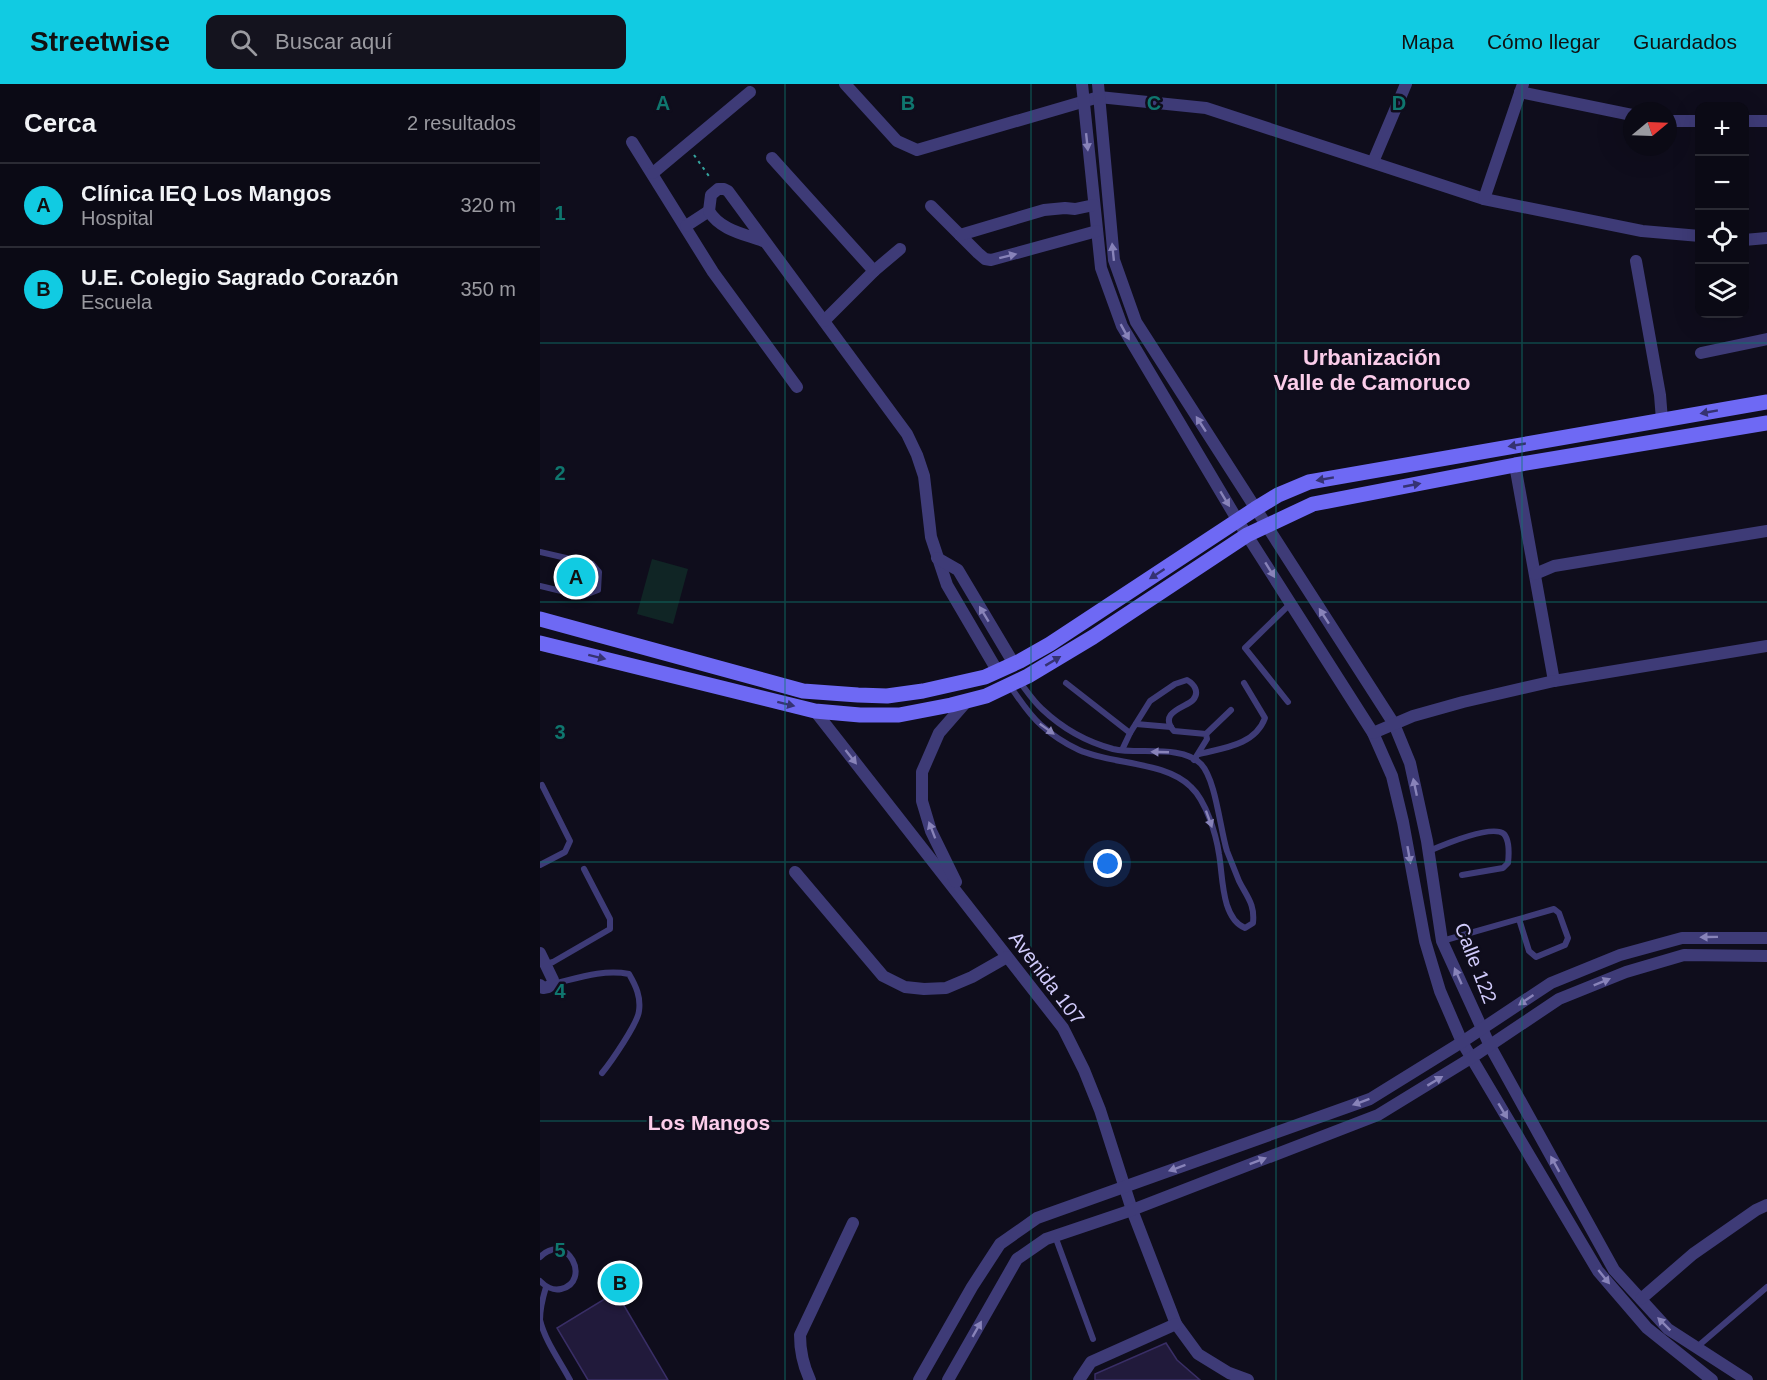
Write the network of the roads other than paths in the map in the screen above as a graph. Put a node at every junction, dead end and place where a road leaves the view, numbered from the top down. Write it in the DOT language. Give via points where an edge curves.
graph roads {
  1 [pos="845,84"];
  2 [pos="1082,84"];
  3 [pos="1098,84"];
  4 [pos="1406,84"];
  5 [pos="1522,88"];
  6 [pos="750,92"];
  7 [pos="1099,97"];
  8 [pos="1083,101"];
  9 [pos="1623,113"];
  10 [pos="1677,121"];
  11 [pos="1695,121"];
  12 [pos="1749,121"];
  13 [pos="1767,121"];
  14 [pos="632,142"];
  15 [pos="772,158"];
  16 [pos="1372,162"];
  17 [pos="653,173"];
  18 [pos="1484,198"];
  19 [pos="1094,205"];
  20 [pos="931,206"];
  21 [pos="709,211"];
  22 [pos="686,226"];
  23 [pos="1097,231"];
  24 [pos="960,235"];
  25 [pos="1695,236"];
  26 [pos="1767,238"];
  27 [pos="1749,240"];
  28 [pos="764,241"];
  29 [pos="900,249"];
  30 [pos="1636,261"];
  31 [pos="874,271"];
  32 [pos="824,321"];
  33 [pos="1767,339"];
  34 [pos="1701,353"];
  35 [pos="797,387"];
  36 [pos="1767,402"];
  37 [pos="1662,420"];
  38 [pos="1767,423"];
  39 [pos="1478,452"];
  40 [pos="1515,465"];
  41 [pos="1481,471"];
  42 [pos="1255,509"];
  43 [pos="1238,521"];
  44 [pos="1267,527"];
  45 [pos="1767,531"];
  46 [pos="1247,535"];
  47 [pos="540,552"];
  48 [pos="937,558"];
  49 [pos="1535,574"];
  50 [pos="540,586"];
  51 [pos="1291,603"];
  52 [pos="540,619"];
  53 [pos="540,642"];
  54 [pos="1767,646"];
  55 [pos="1014,664"];
  56 [pos="998,672"];
  57 [pos="1554,681"];
  58 [pos="1013,683"];
  59 [pos="1066,683"];
  60 [pos="1244,683"];
  61 [pos="967,701"];
  62 [pos="1288,702"];
  63 [pos="1231,710"];
  64 [pos="815,711"];
  65 [pos="1136,724"];
  66 [pos="1394,724"];
  67 [pos="1171,727"];
  68 [pos="1130,733"];
  69 [pos="1373,733"];
  70 [pos="1206,734"];
  71 [pos="1122,750"];
  72 [pos="1196,757"];
  73 [pos="542,785"];
  74 [pos="1429,851"];
  75 [pos="540,865"];
  76 [pos="584,869"];
  77 [pos="795,873"];
  78 [pos="1462,875"];
  79 [pos="1239,880"];
  80 [pos="1223,883"];
  81 [pos="966,902"];
  82 [pos="1519,919"];
  83 [pos="1767,938"];
  84 [pos="1442,941"];
  85 [pos="1767,956"];
  86 [pos="1007,957"];
  87 [pos="543,959"];
  88 [pos="546,984"];
  89 [pos="1482,1029"];
  90 [pos="1462,1042"];
  91 [pos="1490,1046"];
  92 [pos="1472,1058"];
  93 [pos="602,1072"];
  94 [pos="1125,1187"];
  95 [pos="1767,1205"];
  96 [pos="1131,1210"];
  97 [pos="853,1223"];
  98 [pos="1055,1236"];
  99 [pos="540,1257"];
  100 [pos="540,1281"];
  101 [pos="546,1287"];
  102 [pos="1767,1287"];
  103 [pos="1641,1299"];
  104 [pos="1176,1324"];
  105 [pos="1093,1339"];
  106 [pos="1697,1348"];
  107 [pos="570,1380"];
  108 [pos="810,1380"];
  109 [pos="919,1380"];
  110 [pos="948,1380"];
  111 [pos="1079,1380"];
  112 [pos="1248,1380"];
  113 [pos="1712,1380"];
  114 [pos="1747,1380"];
  1 -- 8 [label="street" via="897,141 917,150"];
  2 -- 8 [label="street, Calle 122"];
  3 -- 7 [label="street, Calle 122"];
  4 -- 16 [label="street"];
  5 -- 9 [label="street"];
  5 -- 18 [label="street"];
  6 -- 17 [label="street"];
  7 -- 8 [label="street"];
  7 -- 16 [label="street" via="1206,108"];
  42 -- 7 [label="street, Calle 122, one-way" via="1136,322 1114,261"];
  8 -- 19 [label="street, Calle 122, one-way"];
  10 -- 11 [label="street"];
  12 -- 13 [label="street"];
  14 -- 17 [label="street"];
  15 -- 31 [label="street"];
  16 -- 18 [label="street"];
  17 -- 22 [label="street"];
  18 -- 25 [label="street" via="1642,231"];
  19 -- 23 [label="street, Calle 122"];
  19 -- 24 [label="street" via="1044,210"];
  20 -- 24 [label="street"];
  21 -- 22 [label="street"];
  21 -- 28 [label="street" via="717,222"];
  21 -- 28 [label="street" via="711,195 718,189 728,191"];
  22 -- 35 [label="street" via="713,272"];
  24 -- 23 [label="street, one-way" via="978,254 991,260"];
  23 -- 43 [label="street, Calle 122, one-way" via="1101,268 1122,326"];
  26 -- 27 [label="street"];
  28 -- 32 [label="street"];
  29 -- 31 [label="street"];
  30 -- 37 [label="street"];
  31 -- 32 [label="street"];
  32 -- 48 [label="street" via="907,434 924,476"];
  33 -- 34 [label="street"];
  36 -- 37 [label="street, one-way"];
  37 -- 39 [label="street, one-way"];
  38 -- 40 [label="street"];
  39 -- 41 [label="street"];
  39 -- 42 [label="street, one-way" via="1309,482"];
  40 -- 41 [label="street"];
  40 -- 49 [label="street"];
  44 -- 41 [label="street, one-way" via="1313,504"];
  42 -- 43 [label="street"];
  42 -- 44 [label="street, Calle 122"];
  43 -- 46 [label="street, Calle 122"];
  43 -- 55 [label="street, one-way"];
  44 -- 46 [label="street"];
  66 -- 44 [label="street, Calle 122, one-way"];
  45 -- 49 [label="street" via="1554,566"];
  46 -- 51 [label="street, Calle 122, one-way"];
  58 -- 46 [label="street, one-way" via="1093,637"];
  47 -- 50 [label="lane" via="592,564 599,572 599,583 598,590 582,596"];
  55 -- 48 [label="street, one-way" via="958,570"];
  48 -- 56 [label="street" via="947,585"];
  49 -- 57 [label="street"];
  51 -- 62 [label="lane" via="1245,648"];
  51 -- 69 [label="street, Calle 122"];
  52 -- 56 [label="street" via="803,691 887,696"];
  53 -- 64 [label="street, one-way"];
  54 -- 57 [label="street"];
  55 -- 56 [label="street"];
  57 -- 66 [label="street" via="1463,702"];
  58 -- 61 [label="street"];
  58 -- 71 [label="lane" via="1061,725 1086,740"];
  58 -- 80 [label="lane, one-way" via="1040,724 1079,750 1161,769 1192,787 1202,802 1219,850"];
  59 -- 68 [label="lane"];
  60 -- 72 [label="lane" via="1265,718 1262,728 1246,740"];
  61 -- 64 [label="street" via="899,715"];
  81 -- 61 [label="street, one-way" via="931,831 922,801 922,772 939,733"];
  63 -- 70 [label="lane"];
  64 -- 81 [label="street, Avenida 107, one-way"];
  65 -- 67 [label="lane"];
  65 -- 67 [label="lane" via="1150,701 1187,680 1193,683 1195,698 1173,712"];
  65 -- 68 [label="lane"];
  66 -- 69 [label="street"];
  74 -- 66 [label="street, Calle 122, one-way" via="1410,763"];
  67 -- 70 [label="lane" via="1179,732"];
  68 -- 71 [label="lane"];
  69 -- 90 [label="street, Calle 122, one-way" via="1392,776 1401,811 1425,941 1440,991"];
  70 -- 72 [label="lane"];
  72 -- 71 [label="lane, one-way"];
  72 -- 79 [label="lane" via="1208,776"];
  73 -- 75 [label="lane" via="570,841 565,852"];
  74 -- 78 [label="lane" via="1486,832 1504,834 1509,852 1503,868"];
  74 -- 84 [label="street, Calle 122"];
  76 -- 87 [label="lane" via="610,919 610,929 553,963"];
  77 -- 86 [label="street" via="883,976 905,987 946,988"];
  79 -- 80 [label="lane"];
  79 -- 80 [label="lane" via="1254,911 1253,923 1245,928 1231,915"];
  81 -- 86 [label="street, Avenida 107"];
  82 -- 82 [label="lane" via="1554,909 1568,938 1565,945 1536,957 1532,955"];
  82 -- 84 [label="lane"];
  83 -- 89 [label="street, one-way" via="1682,938 1620,955 1551,983"];
  89 -- 84 [label="street, Calle 122, one-way"];
  91 -- 85 [label="street, one-way" via="1559,999 1626,972 1684,955"];
  86 -- 94 [label="street, Avenida 107" via="1063,1028 1100,1110"];
  87 -- 88 [label="street" via="553,980"];
  88 -- 93 [label="lane" via="597,973 629,974 638,990 639,1013"];
  89 -- 90 [label="street"];
  89 -- 91 [label="street, Calle 122"];
  90 -- 92 [label="street, Calle 122"];
  90 -- 94 [label="street, one-way" via="1370,1099"];
  91 -- 92 [label="street"];
  103 -- 91 [label="street, Calle 122, one-way" via="1614,1270"];
  96 -- 92 [label="street, one-way" via="1378,1115"];
  92 -- 113 [label="street, Calle 122, one-way" via="1598,1270 1647,1328"];
  94 -- 96 [label="street, Avenida 107"];
  94 -- 109 [label="street" via="1037,1218 1000,1244"];
  95 -- 103 [label="street" via="1693,1254"];
  96 -- 98 [label="street"];
  96 -- 104 [label="street, Avenida 107"];
  97 -- 108 [label="street" via="800,1335 802,1363"];
  98 -- 105 [label="lane"];
  110 -- 98 [label="street, one-way" via="1017,1258"];
  99 -- 101 [label="lane" via="550,1250 563,1251 575,1265 574,1278 565,1287"];
  100 -- 101 [label="lane"];
  101 -- 107 [label="lane" via="540,1319"];
  102 -- 106 [label="lane"];
  106 -- 103 [label="street, Calle 122, one-way" via="1668,1329"];
  104 -- 111 [label="street" via="1091,1362"];
  104 -- 112 [label="street, Avenida 107" via="1198,1354"];
  106 -- 114 [label="street, Calle 122"];
}
